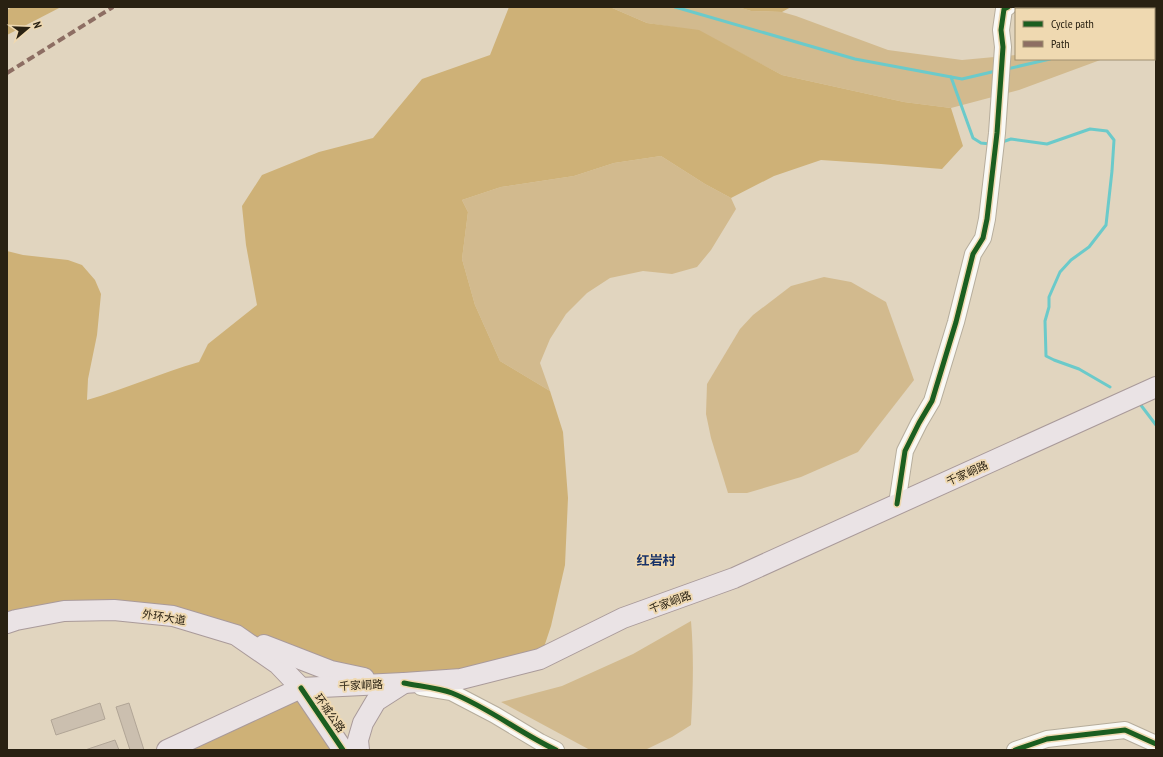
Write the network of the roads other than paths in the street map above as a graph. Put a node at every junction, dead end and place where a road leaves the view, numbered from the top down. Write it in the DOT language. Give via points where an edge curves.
graph roads {
  1 [pos="1008,7"];
  2 [pos="1156,387"];
  3 [pos="897,504"];
  4 [pos="7,623"];
  5 [pos="236,634"];
  6 [pos="404,683"];
  7 [pos="300,688"];
  8 [pos="1156,744"];
  9 [pos="167,750"];
  10 [pos="343,750"];
  11 [pos="359,750"];
  12 [pos="556,750"];
  13 [pos="1015,750"];
  1 -- 3 [label="street" via="1004,9 1000,30 1003,47 996,143 983,238 973,254 932,401 905,451"];
  2 -- 3 [label="main road, 千家峒路"];
  3 -- 6 [label="main road, 千家峒路" via="734,578 623,618 540,659 461,679"];
  4 -- 5 [label="main road, 外环大道" via="64,611 114,610 173,616"];
  5 -- 6 [label="main road" via="331,671 359,678"];
  5 -- 7 [label="main road, 外环大道" via="278,664"];
  6 -- 7 [label="main road, 千家峒路"];
  6 -- 11 [label="main road" via="376,701 363,723 358,740"];
  6 -- 12 [label="street" via="450,692"];
  7 -- 9 [label="main road, 千家峒路"];
  7 -- 10 [label="main road, 环城公路"];
  8 -- 13 [label="street" via="1125,730 1047,739"];
}
